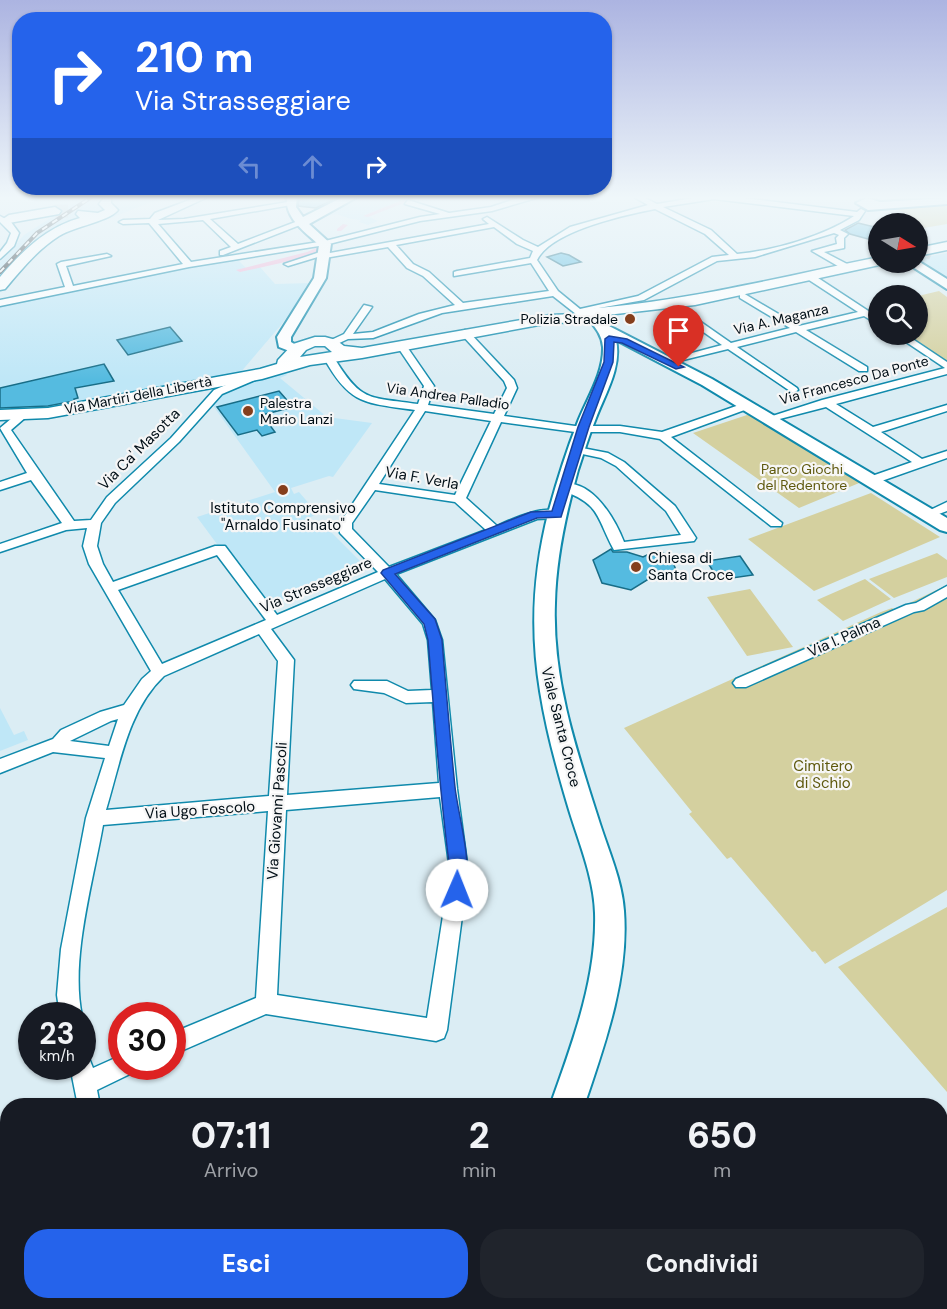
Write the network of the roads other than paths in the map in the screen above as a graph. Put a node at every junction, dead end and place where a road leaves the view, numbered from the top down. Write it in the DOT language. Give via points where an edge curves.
graph roads {
  1 [pos="25,257"];
  2 [pos="101,257"];
  3 [pos="183,257"];
  4 [pos="211,257"];
  5 [pos="261,257"];
  6 [pos="306,257"];
  7 [pos="324,257"];
  8 [pos="402,257"];
  9 [pos="534,257"];
  10 [pos="729,257"];
  11 [pos="828,257"];
  12 [pos="533,260"];
  13 [pos="868,262"];
  14 [pos="288,264"];
  15 [pos="189,265"];
  16 [pos="843,265"];
  17 [pos="457,273"];
  18 [pos="928,273"];
  19 [pos="809,276"];
  20 [pos="947,285"];
  21 [pos="0,286"];
  22 [pos="70,288"];
  23 [pos="555,293"];
  24 [pos="743,296"];
  25 [pos="0,303"];
  26 [pos="462,306"];
  27 [pos="367,307"];
  28 [pos="675,308"];
  29 [pos="865,314"];
  30 [pos="586,315"];
  31 [pos="868,316"];
  32 [pos="798,329"];
  33 [pos="465,333"];
  34 [pos="610,339"];
  35 [pos="728,345"];
  36 [pos="914,345"];
  37 [pos="294,346"];
  38 [pos="402,346"];
  39 [pos="333,347"];
  40 [pos="667,361"];
  41 [pos="947,368"];
  42 [pos="862,369"];
  43 [pos="268,372"];
  44 [pos="793,390"];
  45 [pos="826,402"];
  46 [pos="746,406"];
  47 [pos="421,407"];
  48 [pos="947,408"];
  49 [pos="499,418"];
  50 [pos="768,419"];
  51 [pos="1,425"];
  52 [pos="584,427"];
  53 [pos="870,432"];
  54 [pos="663,436"];
  55 [pos="576,450"];
  56 [pos="947,454"];
  57 [pos="919,462"];
  58 [pos="34,475"];
  59 [pos="873,480"];
  60 [pos="0,486"];
  61 [pos="370,486"];
  62 [pos="565,488"];
  63 [pos="459,499"];
  64 [pos="947,506"];
  65 [pos="557,514"];
  66 [pos="928,514"];
  67 [pos="95,523"];
  68 [pos="776,523"];
  69 [pos="70,525"];
  70 [pos="947,526"];
  71 [pos="494,530"];
  72 [pos="0,548"];
  73 [pos="387,573"];
  74 [pos="110,588"];
  75 [pos="947,591"];
  76 [pos="267,624"];
  77 [pos="159,672"];
  78 [pos="741,683"];
  79 [pos="359,685"];
  80 [pos="439,696"];
  81 [pos="130,709"];
  82 [pos="60,745"];
  83 [pos="114,753"];
  84 [pos="0,766"];
  85 [pos="448,789"];
  86 [pos="277,804"];
  87 [pos="95,818"];
  88 [pos="68,1002"];
  89 [pos="266,1004"];
  90 [pos="186,1038"];
  91 [pos="83,1080"];
  92 [pos="87,1098"];
  93 [pos="570,1098"];
  1 -- 21 [label="main road"];
  2 -- 22 [label="street" via="61,264"];
  3 -- 15 [label="street"];
  4 -- 15 [label="street"];
  5 -- 15 [label="street"];
  6 -- 14 [label="street"];
  7 -- 37 [label="street" via="320,278"];
  8 -- 26 [label="street"];
  9 -- 12 [label="street"];
  10 -- 30 [label="street" via="704,263 642,297"];
  11 -- 16 [label="street"];
  12 -- 17 [label="street"];
  12 -- 23 [label="street"];
  13 -- 16 [label="main road, Via Martiri della Libertà"];
  15 -- 22 [label="street"];
  16 -- 19 [label="main road, Via Martiri della Libertà"];
  18 -- 20 [label="street"];
  19 -- 29 [label="street"];
  19 -- 30 [label="main road, Via Martiri della Libertà" via="732,293"];
  22 -- 25 [label="street"];
  23 -- 26 [label="street"];
  23 -- 30 [label="street"];
  24 -- 32 [label="street"];
  26 -- 39 [label="street"];
  27 -- 39 [label="street"];
  28 -- 35 [label="street"];
  29 -- 31 [label="street"];
  29 -- 32 [label="street, Via A. Maganza"];
  30 -- 33 [label="main road, Via Martiri della Libertà"];
  30 -- 34 [label="street"];
  32 -- 35 [label="street, Via A. Maganza"];
  32 -- 42 [label="street"];
  33 -- 38 [label="main road, Via Martiri della Libertà"];
  33 -- 49 [label="street" via="509,380 512,388"];
  34 -- 40 [label="street"];
  34 -- 52 [label="street, Viale Santa Croce" via="608,362"];
  35 -- 40 [label="street, Via A. Maganza"];
  35 -- 44 [label="street"];
  36 -- 41 [label="street"];
  37 -- 39 [label="main road, Via Martiri della Libertà"];
  37 -- 39 [label="street"];
  37 -- 43 [label="main road, Via Martiri della Libertà"];
  38 -- 39 [label="main road, Via Martiri della Libertà" via="358,354"];
  38 -- 47 [label="street" via="429,386"];
  39 -- 47 [label="street, Via Andrea Palladio" via="340,379 357,397"];
  40 -- 46 [label="street"];
  41 -- 45 [label="street, Via Francesco Da Ponte"];
  43 -- 51 [label="main road, Via Martiri della Libertà" via="22,415"];
  43 -- 67 [label="street, Via Ca' Masotta" via="218,392 175,440 111,500"];
  45 -- 50 [label="street, Via Francesco Da Ponte"];
  45 -- 53 [label="street"];
  46 -- 50 [label="street"];
  46 -- 54 [label="street"];
  47 -- 49 [label="street, Via Andrea Palladio"];
  47 -- 61 [label="street"];
  48 -- 53 [label="street"];
  49 -- 52 [label="street, Via Andrea Palladio"];
  49 -- 63 [label="street"];
  50 -- 59 [label="street"];
  51 -- 58 [label="street"];
  52 -- 54 [label="street, Via Andrea Palladio"];
  52 -- 55 [label="street, Viale Santa Croce"];
  53 -- 57 [label="street"];
  54 -- 68 [label="street"];
  55 -- 62 [label="street, Viale Santa Croce"];
  55 -- 62 [label="street" via="604,455 620,464 671,509 689,538 619,547 611,524 597,504 588,495"];
  56 -- 57 [label="street"];
  57 -- 59 [label="street"];
  58 -- 60 [label="street"];
  58 -- 69 [label="street"];
  59 -- 66 [label="street"];
  61 -- 63 [label="street, Via F. Verla"];
  61 -- 73 [label="street" via="345,530"];
  62 -- 65 [label="street, Viale Santa Croce"];
  63 -- 71 [label="street, Via F. Verla"];
  64 -- 66 [label="street"];
  65 -- 71 [label="street, Via Strasseggiare" via="536,515"];
  65 -- 93 [label="street, Viale Santa Croce" via="544,604 544,656 557,722 610,910 609,954"];
  66 -- 70 [label="street"];
  67 -- 69 [label="street"];
  67 -- 74 [label="street, Via Ca' Masotta" via="90,546"];
  69 -- 72 [label="street"];
  71 -- 73 [label="street, Via Strasseggiare"];
  73 -- 76 [label="street, Via Strasseggiare"];
  73 -- 80 [label="street" via="430,623"];
  74 -- 76 [label="street, Via Giovanni Pascoli" via="220,549"];
  74 -- 77 [label="street, Via Ca' Masotta"];
  75 -- 78 [label="street, Via I. Palma" via="919,607"];
  76 -- 77 [label="street, Via Strasseggiare"];
  76 -- 86 [label="street, Via Giovanni Pascoli" via="286,660"];
  77 -- 81 [label="street"];
  79 -- 80 [label="street" via="387,687 406,697"];
  80 -- 85 [label="street"];
  81 -- 82 [label="street" via="67,734"];
  81 -- 83 [label="street"];
  82 -- 83 [label="street"];
  82 -- 84 [label="street" via="39,749"];
  83 -- 87 [label="street"];
  85 -- 86 [label="street, Via Ugo Foscolo"];
  85 -- 89 [label="street" via="459,871 436,1030"];
  86 -- 87 [label="street, Via Ugo Foscolo"];
  86 -- 89 [label="street, Via Giovanni Pascoli"];
  87 -- 88 [label="street" via="71,949"];
  89 -- 90 [label="street"];
  91 -- 92 [label="street"];
}
